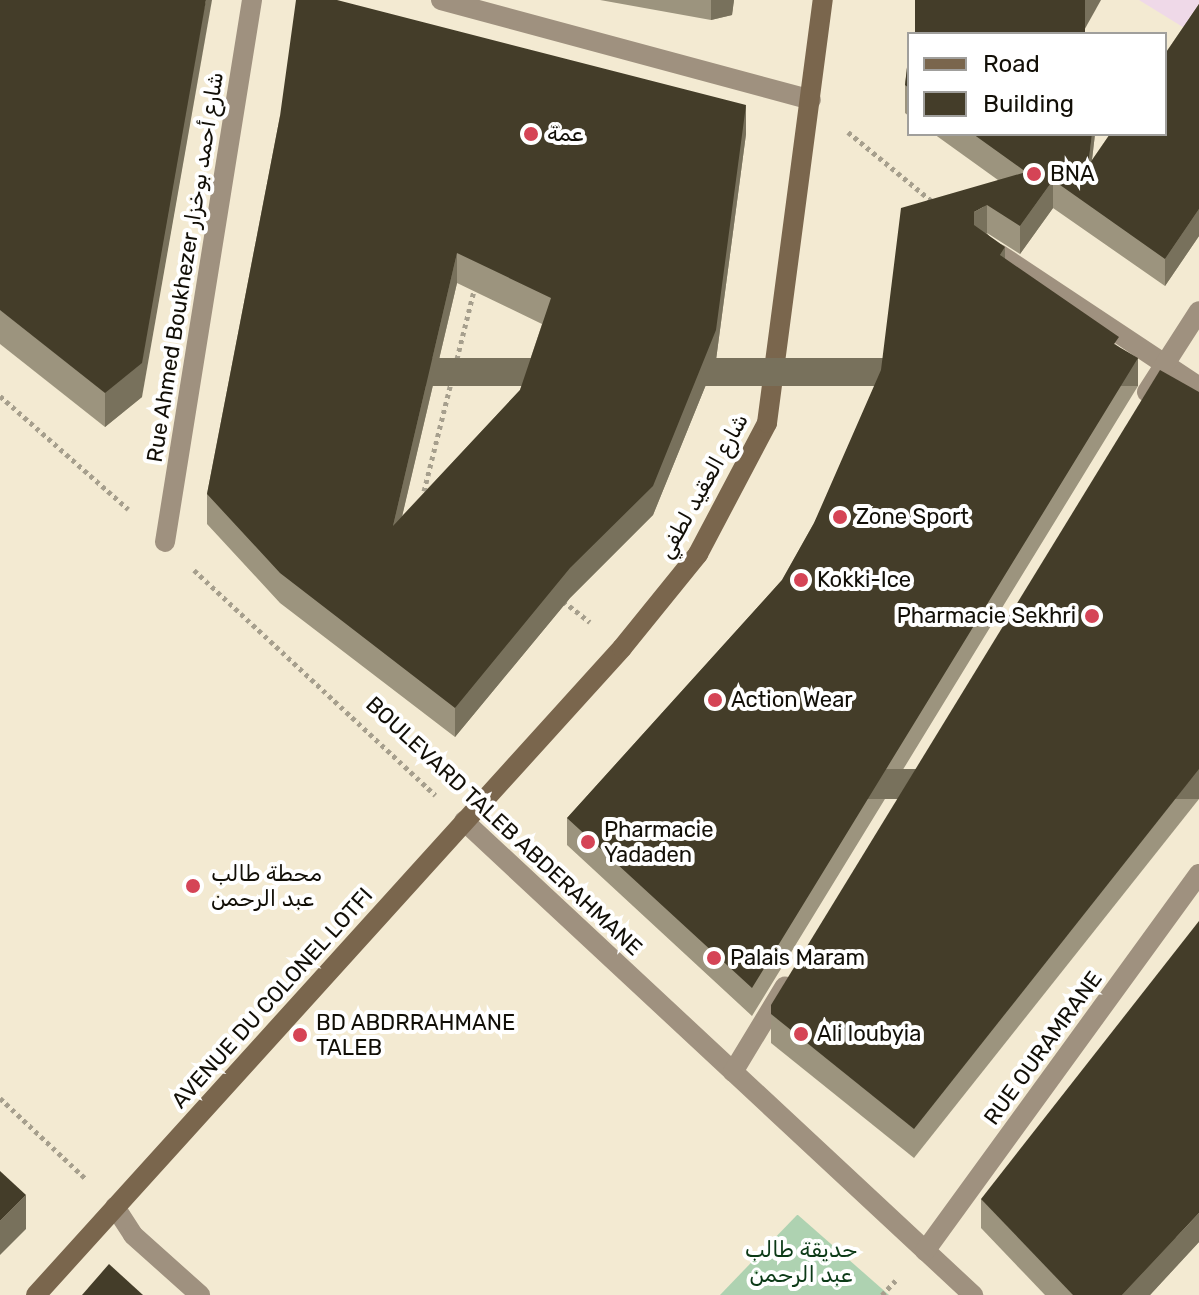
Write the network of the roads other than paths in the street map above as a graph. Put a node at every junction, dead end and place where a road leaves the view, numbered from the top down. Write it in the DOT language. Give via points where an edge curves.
graph roads {
  1 [pos="252,0"];
  2 [pos="441,0"];
  3 [pos="823,0"];
  4 [pos="811,100"];
  5 [pos="985,246"];
  6 [pos="1199,311"];
  7 [pos="1164,364"];
  8 [pos="1199,387"];
  9 [pos="1139,405"];
  10 [pos="165,542"];
  11 [pos="464,821"];
  12 [pos="1199,874"];
  13 [pos="799,963"];
  14 [pos="733,1072"];
  15 [pos="115,1207"];
  16 [pos="925,1251"];
  17 [pos="36,1295"];
  18 [pos="200,1295"];
  19 [pos="973,1295"];
  1 -- 10 [label="street, Rue Ahmed Boukhezer شارع أحمد بوخزار"];
  2 -- 4 [label="street"];
  3 -- 4 [label="main road, شارع العقيد لطفي"];
  4 -- 11 [label="main road, شارع العقيد لطفي" via="767,423 698,554 622,648"];
  5 -- 7 [label="street"];
  6 -- 7 [label="street"];
  7 -- 8 [label="street"];
  7 -- 9 [label="street"];
  11 -- 14 [label="street, BOULEVARD TALEB ABDERAHMANE"];
  11 -- 15 [label="main road, AVENUE DU COLONEL LOTFI"];
  12 -- 16 [label="street, RUE OURAMRANE"];
  13 -- 14 [label="street"];
  14 -- 16 [label="street, BOULEVARD TALEB ABDERAHMANE"];
  15 -- 17 [label="main road, AVENUE DU COLONEL LOTFI"];
  15 -- 18 [label="street" via="133,1235"];
  16 -- 19 [label="street, BOULEVARD TALEB ABDERAHMANE"];
}
